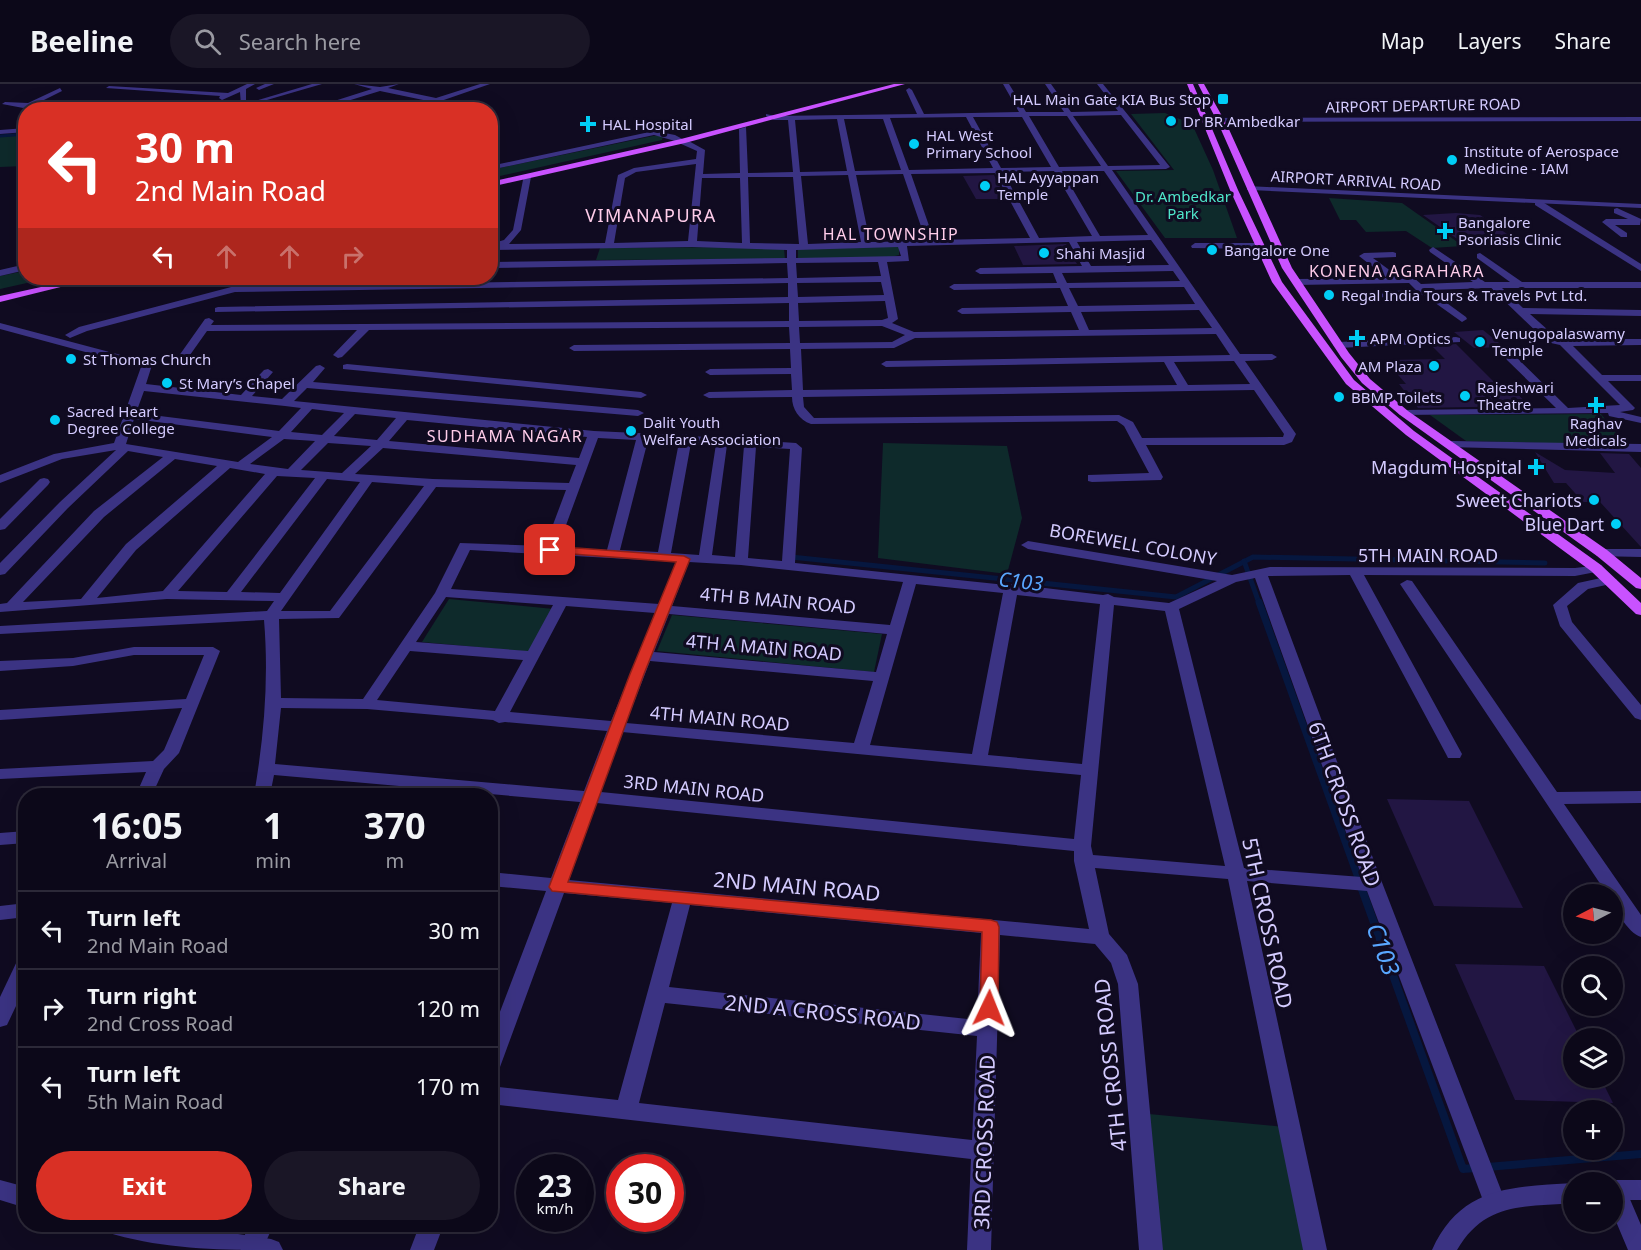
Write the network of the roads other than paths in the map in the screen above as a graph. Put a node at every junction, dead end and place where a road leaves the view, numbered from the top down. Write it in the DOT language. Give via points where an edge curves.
graph roads {
  1 [pos="181,84"];
  2 [pos="187,84"];
  3 [pos="271,84"];
  4 [pos="320,84"];
  5 [pos="357,84"];
  6 [pos="396,84"];
  7 [pos="488,84"];
  8 [pos="885,84"];
  9 [pos="902,84"];
  10 [pos="1006,84"];
  11 [pos="1048,84"];
  12 [pos="1100,84"];
  13 [pos="1190,84"];
  14 [pos="1201,84"];
  15 [pos="255,86"];
  16 [pos="109,88"];
  17 [pos="243,89"];
  18 [pos="380,89"];
  19 [pos="60,90"];
  20 [pos="909,90"];
  21 [pos="159,91"];
  22 [pos="230,95"];
  23 [pos="436,100"];
  24 [pos="243,101"];
  25 [pos="258,101"];
  26 [pos="35,102"];
  27 [pos="131,102"];
  28 [pos="213,102"];
  29 [pos="235,102"];
  30 [pos="336,102"];
  31 [pos="430,102"];
  32 [pos="5,104"];
  33 [pos="18,105"];
  34 [pos="1123,112"];
  35 [pos="1068,113"];
  36 [pos="1024,114"];
  37 [pos="1194,114"];
  38 [pos="968,115"];
  39 [pos="771,116"];
  40 [pos="886,116"];
  41 [pos="922,116"];
  42 [pos="1220,116"];
  43 [pos="840,117"];
  44 [pos="791,118"];
  45 [pos="1641,119"];
  46 [pos="1206,120"];
  47 [pos="743,129"];
  48 [pos="18,131"];
  49 [pos="0,132"];
  50 [pos="679,140"];
  51 [pos="700,161"];
  52 [pos="498,165"];
  53 [pos="1106,168"];
  54 [pos="1056,169"];
  55 [pos="998,170"];
  56 [pos="906,172"];
  57 [pos="852,173"];
  58 [pos="797,174"];
  59 [pos="744,175"];
  60 [pos="698,176"];
  61 [pos="527,177"];
  62 [pos="498,181"];
  63 [pos="498,182"];
  64 [pos="1252,191"];
  65 [pos="1538,203"];
  66 [pos="1641,206"];
  67 [pos="1546,209"];
  68 [pos="1617,211"];
  69 [pos="1641,212"];
  70 [pos="1624,235"];
  71 [pos="1154,237"];
  72 [pos="1098,238"];
  73 [pos="1036,240"];
  74 [pos="1072,240"];
  75 [pos="931,243"];
  76 [pos="498,244"];
  77 [pos="692,244"];
  78 [pos="746,244"];
  79 [pos="902,244"];
  80 [pos="609,245"];
  81 [pos="866,245"];
  82 [pos="498,246"];
  83 [pos="804,246"];
  84 [pos="1195,246"];
  85 [pos="1259,246"];
  86 [pos="791,247"];
  87 [pos="1432,250"];
  88 [pos="1393,255"];
  89 [pos="1480,256"];
  90 [pos="882,259"];
  91 [pos="792,260"];
  92 [pos="498,265"];
  93 [pos="1175,268"];
  94 [pos="1641,268"];
  95 [pos="18,269"];
  96 [pos="1088,269"];
  97 [pos="1056,270"];
  98 [pos="980,271"];
  99 [pos="0,273"];
  100 [pos="886,279"];
  101 [pos="793,280"];
  102 [pos="498,281"];
  103 [pos="1398,281"];
  104 [pos="1297,282"];
  105 [pos="1186,284"];
  106 [pos="32,285"];
  107 [pos="61,285"];
  108 [pos="241,285"];
  109 [pos="351,285"];
  110 [pos="465,285"];
  111 [pos="1488,285"];
  112 [pos="1520,285"];
  113 [pos="1641,285"];
  114 [pos="1064,286"];
  115 [pos="954,287"];
  116 [pos="235,289"];
  117 [pos="1423,290"];
  118 [pos="0,292"];
  119 [pos="1351,296"];
  120 [pos="889,298"];
  121 [pos="0,299"];
  122 [pos="794,300"];
  123 [pos="1438,301"];
  124 [pos="1392,304"];
  125 [pos="457,306"];
  126 [pos="1203,307"];
  127 [pos="1075,309"];
  128 [pos="218,310"];
  129 [pos="962,310"];
  130 [pos="1523,311"];
  131 [pos="1641,313"];
  132 [pos="1462,319"];
  133 [pos="883,323"];
  134 [pos="795,324"];
  135 [pos="0,326"];
  136 [pos="448,326"];
  137 [pos="366,327"];
  138 [pos="204,328"];
  139 [pos="1219,331"];
  140 [pos="1086,333"];
  141 [pos="70,335"];
  142 [pos="913,335"];
  143 [pos="1456,340"];
  144 [pos="1641,342"];
  145 [pos="1563,343"];
  146 [pos="1338,345"];
  147 [pos="796,346"];
  148 [pos="1112,346"];
  149 [pos="574,348"];
  150 [pos="338,355"];
  151 [pos="1272,357"];
  152 [pos="1167,358"];
  153 [pos="1237,358"];
  154 [pos="1511,358"];
  155 [pos="181,360"];
  156 [pos="886,364"];
  157 [pos="346,367"];
  158 [pos="320,368"];
  159 [pos="797,371"];
  160 [pos="268,372"];
  161 [pos="710,372"];
  162 [pos="428,374"];
  163 [pos="1602,378"];
  164 [pos="1641,378"];
  165 [pos="1366,381"];
  166 [pos="1350,382"];
  167 [pos="303,384"];
  168 [pos="139,387"];
  169 [pos="1184,387"];
  170 [pos="1257,387"];
  171 [pos="598,391"];
  172 [pos="412,392"];
  173 [pos="798,392"];
  174 [pos="641,395"];
  175 [pos="709,395"];
  176 [pos="244,399"];
  177 [pos="285,403"];
  178 [pos="309,406"];
  179 [pos="1629,408"];
  180 [pos="585,409"];
  181 [pos="352,411"];
  182 [pos="1565,411"];
  183 [pos="1598,411"];
  184 [pos="638,413"];
  185 [pos="1404,413"];
  186 [pos="128,415"];
  187 [pos="398,416"];
  188 [pos="1640,420"];
  189 [pos="570,431"];
  190 [pos="594,434"];
  191 [pos="282,435"];
  192 [pos="643,436"];
  193 [pos="686,438"];
  194 [pos="325,439"];
  195 [pos="722,441"];
  196 [pos="1140,442"];
  197 [pos="381,443"];
  198 [pos="750,443"];
  199 [pos="1452,445"];
  200 [pos="122,446"];
  201 [pos="1641,448"];
  202 [pos="173,455"];
  203 [pos="584,462"];
  204 [pos="233,466"];
  205 [pos="274,472"];
  206 [pos="291,473"];
  207 [pos="323,476"];
  208 [pos="345,477"];
  209 [pos="1092,477"];
  210 [pos="368,478"];
  211 [pos="0,479"];
  212 [pos="44,482"];
  213 [pos="433,483"];
  214 [pos="574,487"];
  215 [pos="0,526"];
  216 [pos="1028,544"];
  217 [pos="550,550"];
  218 [pos="613,553"];
  219 [pos="1602,553"];
  220 [pos="1641,553"];
  221 [pos="664,558"];
  222 [pos="684,559"];
  223 [pos="705,560"];
  224 [pos="741,561"];
  225 [pos="788,566"];
  226 [pos="1596,568"];
  227 [pos="0,571"];
  228 [pos="1260,573"];
  229 [pos="1356,573"];
  230 [pos="911,579"];
  231 [pos="1233,579"];
  232 [pos="1610,580"];
  233 [pos="1407,584"];
  234 [pos="1641,585"];
  235 [pos="1011,588"];
  236 [pos="442,593"];
  237 [pos="167,595"];
  238 [pos="231,596"];
  239 [pos="283,597"];
  240 [pos="1108,598"];
  241 [pos="562,601"];
  242 [pos="85,603"];
  243 [pos="1171,606"];
  244 [pos="5,608"];
  245 [pos="663,609"];
  246 [pos="1641,611"];
  247 [pos="271,615"];
  248 [pos="0,630"];
  249 [pos="894,630"];
  250 [pos="407,646"];
  251 [pos="532,656"];
  252 [pos="644,656"];
  253 [pos="0,666"];
  254 [pos="881,677"];
  255 [pos="192,703"];
  256 [pos="275,703"];
  257 [pos="367,704"];
  258 [pos="0,715"];
  259 [pos="1641,715"];
  260 [pos="499,718"];
  261 [pos="616,728"];
  262 [pos="860,750"];
  263 [pos="1454,754"];
  264 [pos="979,760"];
  265 [pos="157,766"];
  266 [pos="267,770"];
  267 [pos="1089,770"];
  268 [pos="0,774"];
  269 [pos="147,788"];
  270 [pos="263,788"];
  271 [pos="484,788"];
  272 [pos="498,789"];
  273 [pos="592,797"];
  274 [pos="1641,797"];
  275 [pos="1552,798"];
  276 [pos="18,838"];
  277 [pos="0,839"];
  278 [pos="1082,853"];
  279 [pos="1236,873"];
  280 [pos="498,880"];
  281 [pos="1374,885"];
  282 [pos="558,887"];
  283 [pos="683,898"];
  284 [pos="18,911"];
  285 [pos="0,913"];
  286 [pos="991,927"];
  287 [pos="1641,930"];
  288 [pos="1100,937"];
  289 [pos="18,980"];
  290 [pos="657,994"];
  291 [pos="0,1019"];
  292 [pos="988,1029"];
  293 [pos="498,1045"];
  294 [pos="498,1096"];
  295 [pos="626,1110"];
  296 [pos="984,1151"];
  297 [pos="1623,1190"];
  298 [pos="1641,1190"];
  299 [pos="0,1191"];
  300 [pos="1563,1194"];
  301 [pos="18,1196"];
  302 [pos="1495,1203"];
  303 [pos="1623,1210"];
  304 [pos="161,1232"];
  305 [pos="262,1232"];
  306 [pos="429,1232"];
  307 [pos="184,1244"];
  308 [pos="261,1249"];
  309 [pos="422,1250"];
  310 [pos="979,1250"];
  311 [pos="1151,1250"];
  312 [pos="1316,1250"];
  313 [pos="1444,1250"];
  314 [pos="1641,1250"];
  1 -- 21 [label="street"];
  2 -- 17 [label="street"];
  3 -- 15 [label="street"];
  4 -- 25 [label="street"];
  5 -- 18 [label="street"];
  6 -- 18 [label="street"];
  7 -- 23 [label="street"];
  8 -- 39 [label="main road"];
  9 -- 39 [label="main road"];
  10 -- 36 [label="street"];
  11 -- 35 [label="street"];
  12 -- 34 [label="street"];
  13 -- 46 [label="main road"];
  14 -- 42 [label="main road"];
  15 -- 17 [label="street"];
  16 -- 21 [label="street"];
  17 -- 22 [label="street"];
  17 -- 24 [label="street"];
  18 -- 23 [label="street"];
  18 -- 30 [label="street"];
  19 -- 26 [label="street"];
  20 -- 41 [label="street"];
  21 -- 22 [label="street"];
  21 -- 27 [label="street"];
  22 -- 28 [label="street"];
  23 -- 31 [label="street"];
  24 -- 29 [label="street"];
  32 -- 33 [label="street"];
  34 -- 35 [label="street"];
  34 -- 53 [label="street" via="1166,167"];
  35 -- 36 [label="street"];
  35 -- 53 [label="street"];
  36 -- 38 [label="street"];
  36 -- 54 [label="street"];
  37 -- 46 [label="main road"];
  38 -- 41 [label="street"];
  38 -- 55 [label="street"];
  39 -- 44 [label="street"];
  39 -- 50 [label="main road"];
  40 -- 41 [label="street"];
  40 -- 43 [label="street"];
  40 -- 56 [label="street"];
  42 -- 45 [label="street, AIRPORT DEPARTURE ROAD"];
  42 -- 46 [label="street, AIRPORT DEPARTURE ROAD"];
  42 -- 64 [label="main road"];
  43 -- 44 [label="street"];
  43 -- 57 [label="street"];
  44 -- 58 [label="street"];
  46 -- 85 [label="main road"];
  47 -- 59 [label="street"];
  48 -- 49 [label="street"];
  50 -- 51 [label="street" via="701,150"];
  50 -- 52 [label="street" via="654,133"];
  50 -- 61 [label="main road"];
  50 -- 62 [label="main road"];
  51 -- 60 [label="street"];
  51 -- 80 [label="street" via="634,170 621,177"];
  53 -- 54 [label="street"];
  53 -- 71 [label="street"];
  54 -- 55 [label="street"];
  54 -- 72 [label="street"];
  55 -- 56 [label="street"];
  55 -- 73 [label="street"];
  56 -- 57 [label="street"];
  56 -- 75 [label="street"];
  57 -- 58 [label="street"];
  57 -- 81 [label="street"];
  58 -- 59 [label="street"];
  58 -- 83 [label="street"];
  59 -- 60 [label="street"];
  59 -- 78 [label="street"];
  60 -- 77 [label="street"];
  61 -- 63 [label="main road"];
  61 -- 76 [label="street" via="517,230 507,242"];
  64 -- 65 [label="street, AIRPORT ARRIVAL ROAD"];
  64 -- 67 [label="street, AIRPORT ARRIVAL ROAD"];
  64 -- 104 [label="main road"];
  65 -- 66 [label="street, AIRPORT ARRIVAL ROAD"];
  65 -- 67 [label="street"];
  67 -- 68 [label="street, AIRPORT ARRIVAL ROAD"];
  67 -- 94 [label="street"];
  68 -- 69 [label="street, AIRPORT ARRIVAL ROAD"];
  68 -- 70 [label="street" via="1640,222 1606,222"];
  71 -- 72 [label="street"];
  71 -- 93 [label="street"];
  72 -- 74 [label="street"];
  73 -- 74 [label="street"];
  73 -- 75 [label="street"];
  74 -- 96 [label="street"];
  75 -- 79 [label="street"];
  77 -- 78 [label="street"];
  77 -- 80 [label="street"];
  78 -- 86 [label="street"];
  79 -- 81 [label="street"];
  79 -- 90 [label="street" via="906,259"];
  80 -- 82 [label="street"];
  81 -- 83 [label="street"];
  83 -- 86 [label="street"];
  84 -- 85 [label="street"];
  85 -- 166 [label="main road" via="1277,282"];
  86 -- 91 [label="street"];
  87 -- 111 [label="street"];
  88 -- 103 [label="street" via="1364,256"];
  89 -- 112 [label="street"];
  90 -- 91 [label="street"];
  90 -- 100 [label="street"];
  91 -- 92 [label="street"];
  91 -- 101 [label="street"];
  93 -- 96 [label="street"];
  93 -- 105 [label="street"];
  95 -- 99 [label="street"];
  96 -- 97 [label="street"];
  97 -- 98 [label="street"];
  97 -- 114 [label="street"];
  100 -- 101 [label="street"];
  100 -- 120 [label="street"];
  101 -- 102 [label="street"];
  101 -- 122 [label="street"];
  103 -- 104 [label="street"];
  103 -- 117 [label="street" via="1411,280"];
  104 -- 146 [label="main road"];
  105 -- 114 [label="street"];
  105 -- 126 [label="street"];
  106 -- 118 [label="main road"];
  107 -- 121 [label="main road"];
  108 -- 116 [label="street"];
  109 -- 116 [label="street"];
  110 -- 125 [label="street"];
  111 -- 112 [label="street"];
  111 -- 117 [label="street"];
  111 -- 130 [label="street"];
  112 -- 113 [label="street"];
  114 -- 115 [label="street"];
  114 -- 127 [label="street"];
  116 -- 128 [label="street"];
  116 -- 141 [label="street"];
  117 -- 119 [label="street"];
  117 -- 123 [label="street"];
  120 -- 122 [label="street"];
  120 -- 133 [label="street" via="893,319"];
  122 -- 125 [label="street"];
  122 -- 134 [label="street"];
  123 -- 124 [label="street"];
  123 -- 132 [label="street"];
  125 -- 128 [label="street"];
  125 -- 136 [label="street"];
  126 -- 127 [label="street"];
  126 -- 139 [label="street"];
  127 -- 129 [label="street"];
  127 -- 140 [label="street"];
  128 -- 138 [label="street"];
  130 -- 131 [label="street"];
  130 -- 145 [label="street" via="1546,335"];
  133 -- 134 [label="street"];
  133 -- 142 [label="street"];
  134 -- 136 [label="street"];
  134 -- 147 [label="street"];
  135 -- 168 [label="street" via="147,365"];
  136 -- 137 [label="street"];
  137 -- 138 [label="street"];
  137 -- 150 [label="street"];
  138 -- 155 [label="street"];
  139 -- 148 [label="street"];
  139 -- 153 [label="street"];
  140 -- 142 [label="street"];
  140 -- 148 [label="street"];
  142 -- 147 [label="street" via="894,345"];
  143 -- 146 [label="street"];
  144 -- 145 [label="street"];
  145 -- 163 [label="street"];
  146 -- 165 [label="main road"];
  147 -- 149 [label="street"];
  147 -- 159 [label="street"];
  148 -- 152 [label="street"];
  148 -- 156 [label="street"];
  151 -- 153 [label="street"];
  152 -- 153 [label="street"];
  152 -- 169 [label="street"];
  153 -- 170 [label="street"];
  154 -- 182 [label="street"];
  157 -- 162 [label="street"];
  158 -- 167 [label="street"];
  159 -- 161 [label="street"];
  159 -- 173 [label="street"];
  160 -- 176 [label="street"];
  162 -- 171 [label="street"];
  162 -- 172 [label="street"];
  163 -- 164 [label="street"];
  163 -- 179 [label="street"];
  165 -- 166 [label="main road"];
  165 -- 185 [label="main road"];
  166 -- 226 [label="main road" via="1410,433"];
  167 -- 172 [label="street"];
  167 -- 177 [label="street"];
  168 -- 176 [label="street"];
  168 -- 186 [label="street"];
  169 -- 170 [label="street"];
  169 -- 173 [label="street"];
  170 -- 196 [label="street" via="1290,434 1288,440"];
  171 -- 174 [label="street"];
  171 -- 180 [label="street"];
  172 -- 180 [label="street"];
  172 -- 187 [label="street"];
  173 -- 175 [label="street"];
  173 -- 196 [label="street" via="798,408 811,421 1119,418 1129,424"];
  176 -- 177 [label="street"];
  177 -- 178 [label="street"];
  178 -- 181 [label="street"];
  178 -- 191 [label="street"];
  179 -- 183 [label="street"];
  179 -- 188 [label="street"];
  180 -- 184 [label="street"];
  180 -- 189 [label="street"];
  181 -- 187 [label="street"];
  181 -- 194 [label="street"];
  182 -- 183 [label="street"];
  182 -- 185 [label="street"];
  183 -- 188 [label="street"];
  185 -- 199 [label="main road"];
  186 -- 191 [label="street"];
  186 -- 200 [label="street"];
  187 -- 189 [label="street"];
  187 -- 197 [label="street"];
  189 -- 190 [label="street"];
  190 -- 192 [label="street"];
  190 -- 203 [label="street"];
  191 -- 194 [label="street"];
  191 -- 204 [label="street"];
  192 -- 193 [label="street"];
  192 -- 218 [label="street"];
  193 -- 195 [label="street"];
  193 -- 221 [label="street"];
  194 -- 197 [label="street"];
  194 -- 206 [label="street"];
  195 -- 198 [label="street"];
  195 -- 223 [label="street"];
  196 -- 209 [label="street" via="1157,477"];
  197 -- 203 [label="street"];
  197 -- 208 [label="street"];
  198 -- 224 [label="street"];
  198 -- 225 [label="street" via="796,448"];
  199 -- 201 [label="street"];
  199 -- 219 [label="main road"];
  200 -- 202 [label="street"];
  200 -- 211 [label="street" via="59,455"];
  200 -- 227 [label="street"];
  202 -- 204 [label="street"];
  202 -- 244 [label="street" via="99,514"];
  203 -- 214 [label="street"];
  204 -- 205 [label="street"];
  204 -- 242 [label="street" via="154,525"];
  205 -- 206 [label="street"];
  205 -- 237 [label="street"];
  206 -- 207 [label="street"];
  207 -- 208 [label="street"];
  207 -- 238 [label="street"];
  208 -- 210 [label="street"];
  210 -- 213 [label="street"];
  210 -- 239 [label="street"];
  212 -- 215 [label="street"];
  213 -- 214 [label="street"];
  213 -- 247 [label="street" via="334,615"];
  214 -- 217 [label="street"];
  216 -- 231 [label="street, BOREWELL COLONY"];
  217 -- 218 [label="street"];
  217 -- 236 [label="street" via="465,546"];
  218 -- 221 [label="street"];
  219 -- 220 [label="street"];
  219 -- 234 [label="main road"];
  221 -- 222 [label="street"];
  222 -- 223 [label="street"];
  222 -- 245 [label="street"];
  223 -- 224 [label="street"];
  224 -- 225 [label="street"];
  225 -- 230 [label="street"];
  226 -- 229 [label="street, 5TH MAIN ROAD" via="1575,572"];
  226 -- 232 [label="main road"];
  228 -- 229 [label="street, 5TH MAIN ROAD"];
  228 -- 231 [label="street, 5TH MAIN ROAD"];
  228 -- 281 [label="street, 6TH CROSS ROAD"];
  229 -- 263 [label="street"];
  230 -- 235 [label="street"];
  230 -- 249 [label="street"];
  231 -- 243 [label="street"];
  232 -- 246 [label="main road"];
  232 -- 259 [label="street" via="1583,586 1560,605 1565,623"];
  233 -- 275 [label="street"];
  235 -- 240 [label="street"];
  235 -- 264 [label="street"];
  236 -- 241 [label="street, 4TH B MAIN ROAD"];
  236 -- 250 [label="street"];
  237 -- 238 [label="street"];
  237 -- 242 [label="street"];
  238 -- 239 [label="street"];
  239 -- 247 [label="street"];
  240 -- 243 [label="street"];
  240 -- 267 [label="street, 4TH CROSS ROAD"];
  241 -- 245 [label="street, 4TH B MAIN ROAD"];
  241 -- 251 [label="street"];
  242 -- 244 [label="street"];
  243 -- 279 [label="street, 5TH CROSS ROAD"];
  245 -- 249 [label="street, 4TH B MAIN ROAD"];
  245 -- 252 [label="street"];
  247 -- 248 [label="street"];
  247 -- 256 [label="street"];
  249 -- 254 [label="street"];
  250 -- 251 [label="street"];
  250 -- 257 [label="street"];
  251 -- 260 [label="street"];
  252 -- 254 [label="street, 4TH A MAIN ROAD"];
  252 -- 261 [label="street"];
  253 -- 255 [label="street" via="72,662 134,651 213,651"];
  254 -- 262 [label="street"];
  255 -- 258 [label="street"];
  255 -- 265 [label="street" via="171,753"];
  256 -- 257 [label="street, 4TH MAIN ROAD"];
  256 -- 266 [label="street"];
  257 -- 260 [label="street, 4TH MAIN ROAD"];
  260 -- 261 [label="street, 4TH MAIN ROAD"];
  261 -- 262 [label="street, 4TH MAIN ROAD"];
  261 -- 273 [label="street"];
  262 -- 264 [label="street, 4TH MAIN ROAD"];
  264 -- 267 [label="street, 4TH MAIN ROAD"];
  265 -- 268 [label="street"];
  265 -- 269 [label="street"];
  266 -- 270 [label="street"];
  266 -- 271 [label="street, 3RD MAIN ROAD"];
  267 -- 278 [label="street, 4TH CROSS ROAD"];
  272 -- 273 [label="street, 3RD MAIN ROAD"];
  273 -- 278 [label="street, 3RD MAIN ROAD"];
  273 -- 282 [label="street"];
  274 -- 275 [label="street"];
  275 -- 287 [label="street"];
  276 -- 277 [label="street"];
  278 -- 279 [label="street, 3RD MAIN ROAD"];
  278 -- 288 [label="street, 4TH CROSS ROAD"];
  279 -- 281 [label="street, 3RD MAIN ROAD"];
  279 -- 312 [label="street, 5TH CROSS ROAD"];
  280 -- 282 [label="street, 2ND MAIN ROAD"];
  281 -- 302 [label="street, 6TH CROSS ROAD"];
  282 -- 283 [label="street, 2ND MAIN ROAD"];
  282 -- 293 [label="street"];
  283 -- 286 [label="street, 2ND MAIN ROAD"];
  283 -- 290 [label="street"];
  284 -- 285 [label="street"];
  286 -- 288 [label="street, 2ND MAIN ROAD"];
  286 -- 292 [label="street, 3RD CROSS ROAD"];
  288 -- 311 [label="street, 4TH CROSS ROAD" via="1120,960 1128,984"];
  289 -- 291 [label="street"];
  290 -- 292 [label="street, 2ND A CROSS ROAD"];
  290 -- 295 [label="street"];
  292 -- 296 [label="street, 3RD CROSS ROAD"];
  294 -- 295 [label="street"];
  295 -- 296 [label="street"];
  296 -- 310 [label="street, 3RD CROSS ROAD"];
  297 -- 298 [label="street"];
  299 -- 301 [label="street"];
  300 -- 302 [label="street"];
  302 -- 313 [label="street" via="1473,1212"];
  303 -- 314 [label="street"];
  304 -- 307 [label="street"];
  305 -- 308 [label="street"];
  306 -- 309 [label="street"];
  307 -- 308 [label="street"];
}
